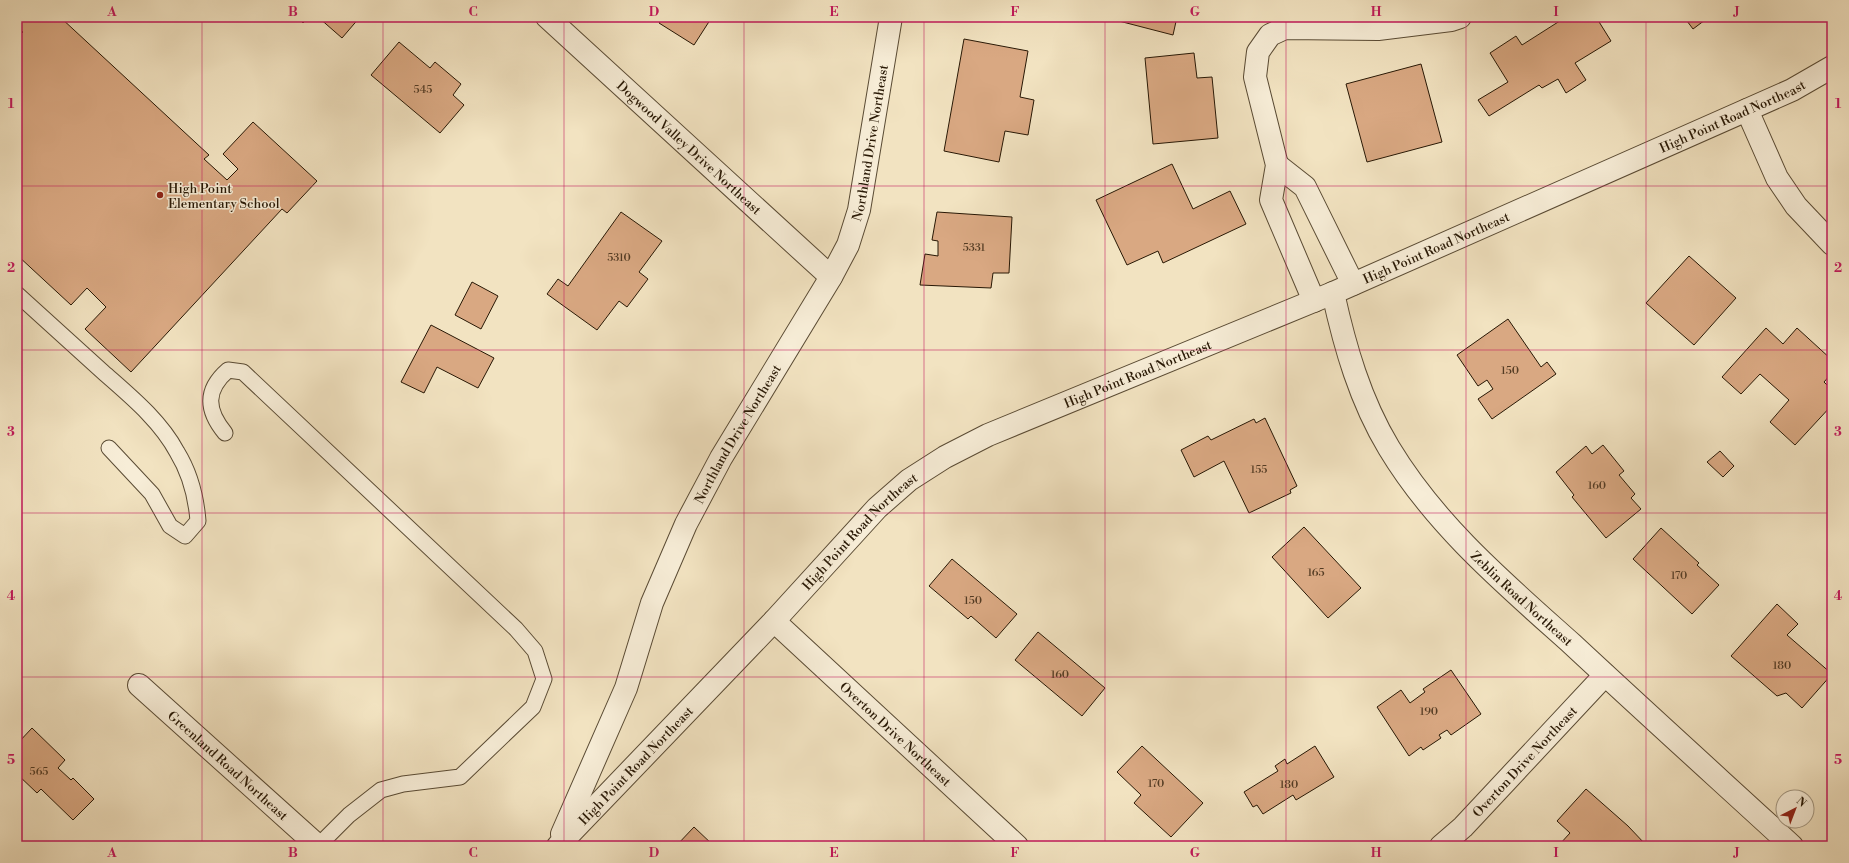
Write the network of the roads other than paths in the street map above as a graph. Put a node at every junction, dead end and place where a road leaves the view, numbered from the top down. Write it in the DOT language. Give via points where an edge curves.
graph roads {
  1 [pos="547,17"];
  2 [pos="892,17"];
  3 [pos="1460,17"];
  4 [pos="1832,67"];
  5 [pos="1747,110"];
  6 [pos="1277,165"];
  7 [pos="1832,244"];
  8 [pos="831,277"];
  9 [pos="1353,284"];
  10 [pos="17,294"];
  11 [pos="1323,297"];
  12 [pos="225,433"];
  13 [pos="108,448"];
  14 [pos="774,622"];
  15 [pos="1605,675"];
  16 [pos="138,685"];
  17 [pos="318,846"];
  18 [pos="557,846"];
  19 [pos="1017,846"];
  20 [pos="1441,846"];
  21 [pos="1792,846"];
  1 -- 8 [label="street, Dogwood Valley Drive Northeast"];
  2 -- 8 [label="street, Northland Drive Northeast" via="859,210 848,245"];
  3 -- 6 [label="street" via="1378,29 1285,28 1270,35 1258,52 1255,77"];
  4 -- 5 [label="street, High Point Road Northeast" via="1792,90"];
  5 -- 7 [label="street" via="1777,178 1796,206"];
  5 -- 9 [label="street, High Point Road Northeast"];
  6 -- 9 [label="street" via="1305,187"];
  6 -- 11 [label="street, Zeblin Road Northeast" via="1271,200"];
  8 -- 18 [label="street, Northland Drive Northeast" via="721,458 686,524 652,603 626,688"];
  9 -- 11 [label="street, High Point Road Northeast"];
  10 -- 13 [label="lane" via="133,399 162,430 177,451 189,475 197,503 198,521 185,536 170,526 152,494"];
  11 -- 14 [label="street, High Point Road Northeast" via="988,435 945,456 909,480 877,508"];
  11 -- 15 [label="street, Zeblin Road Northeast" via="1363,395 1388,447 1415,488 1469,551"];
  12 -- 17 [label="lane" via="217,424 211,408 211,393 219,378 228,370 243,372 516,629 535,651 544,679 533,707 460,777 403,784 381,790 348,815"];
  14 -- 18 [label="street, High Point Road Northeast"];
  14 -- 19 [label="street, Overton Drive Northeast"];
  15 -- 20 [label="street, Overton Drive Northeast" via="1463,826"];
  15 -- 21 [label="street, Zeblin Road Northeast"];
  16 -- 17 [label="street, Greenland Road Northeast"];
}
